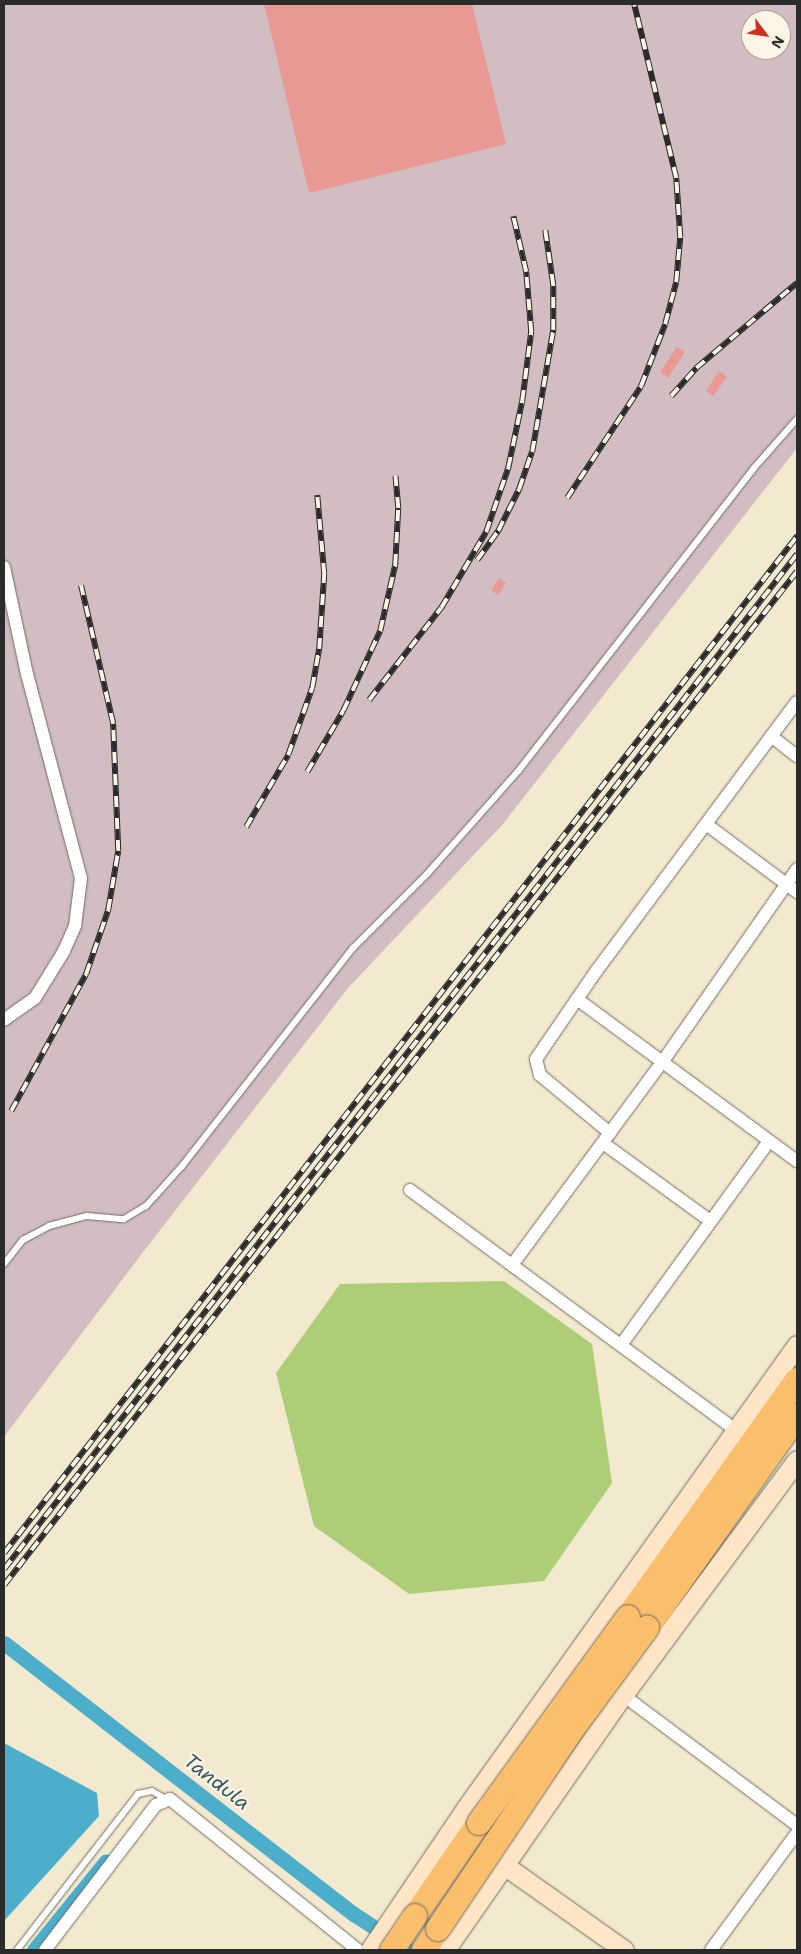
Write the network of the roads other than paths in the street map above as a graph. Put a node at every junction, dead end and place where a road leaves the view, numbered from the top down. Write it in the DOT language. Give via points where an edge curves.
graph roads {
  1 [pos="797,419"];
  2 [pos="4,567"];
  3 [pos="797,702"];
  4 [pos="771,736"];
  5 [pos="797,756"];
  6 [pos="706,824"];
  7 [pos="797,870"];
  8 [pos="787,885"];
  9 [pos="797,892"];
  10 [pos="577,999"];
  11 [pos="4,1020"];
  12 [pos="660,1064"];
  13 [pos="607,1138"];
  14 [pos="769,1141"];
  15 [pos="797,1161"];
  16 [pos="410,1190"];
  17 [pos="709,1220"];
  18 [pos="4,1264"];
  19 [pos="512,1265"];
  20 [pos="621,1345"];
  21 [pos="797,1345"];
  22 [pos="797,1380"];
  23 [pos="797,1416"];
  24 [pos="737,1430"];
  25 [pos="795,1466"];
  26 [pos="623,1695"];
  27 [pos="521,1732"];
  28 [pos="572,1768"];
  29 [pos="166,1799"];
  30 [pos="797,1825"];
  31 [pos="797,1833"];
  32 [pos="504,1865"];
  33 [pos="385,1927"];
  34 [pos="448,1945"];
  35 [pos="17,1950"];
  36 [pos="45,1950"];
  37 [pos="358,1950"];
  38 [pos="370,1950"];
  39 [pos="392,1950"];
  40 [pos="419,1950"];
  41 [pos="424,1950"];
  42 [pos="624,1950"];
  43 [pos="711,1950"];
  1 -- 18 [label="lane" via="754,468 519,770 427,874 353,948 182,1166 146,1206 124,1219 87,1216 49,1226 23,1240"];
  2 -- 11 [label="street" via="27,674 81,878 75,926 64,951 35,998"];
  3 -- 4 [label="street"];
  4 -- 5 [label="street"];
  4 -- 6 [label="street"];
  6 -- 8 [label="street"];
  6 -- 10 [label="street"];
  7 -- 8 [label="street"];
  8 -- 9 [label="street"];
  8 -- 12 [label="street"];
  10 -- 12 [label="street"];
  10 -- 13 [label="street" via="540,1051 535,1065 547,1082"];
  12 -- 13 [label="street"];
  12 -- 14 [label="street"];
  13 -- 17 [label="street"];
  13 -- 19 [label="street"];
  14 -- 15 [label="street"];
  14 -- 17 [label="street"];
  16 -- 19 [label="street"];
  17 -- 20 [label="street"];
  19 -- 20 [label="street"];
  20 -- 24 [label="street"];
  21 -- 24 [label="street"];
  22 -- 39 [label="highway, bridge" via="459,1851"];
  23 -- 41 [label="highway, bridge" via="569,1734"];
  24 -- 27 [label="street"];
  25 -- 26 [label="street"];
  26 -- 28 [label="street"];
  26 -- 30 [label="street"];
  27 -- 28 [label="street"];
  27 -- 33 [label="street"];
  28 -- 32 [label="street"];
  29 -- 35 [label="lane" via="152,1791 138,1794"];
  29 -- 36 [label="street" via="156,1805"];
  29 -- 37 [label="street" via="177,1802 218,1840"];
  31 -- 43 [label="street"];
  32 -- 34 [label="street"];
  32 -- 42 [label="street"];
  33 -- 38 [label="street"];
  33 -- 40 [label="street"];
}
